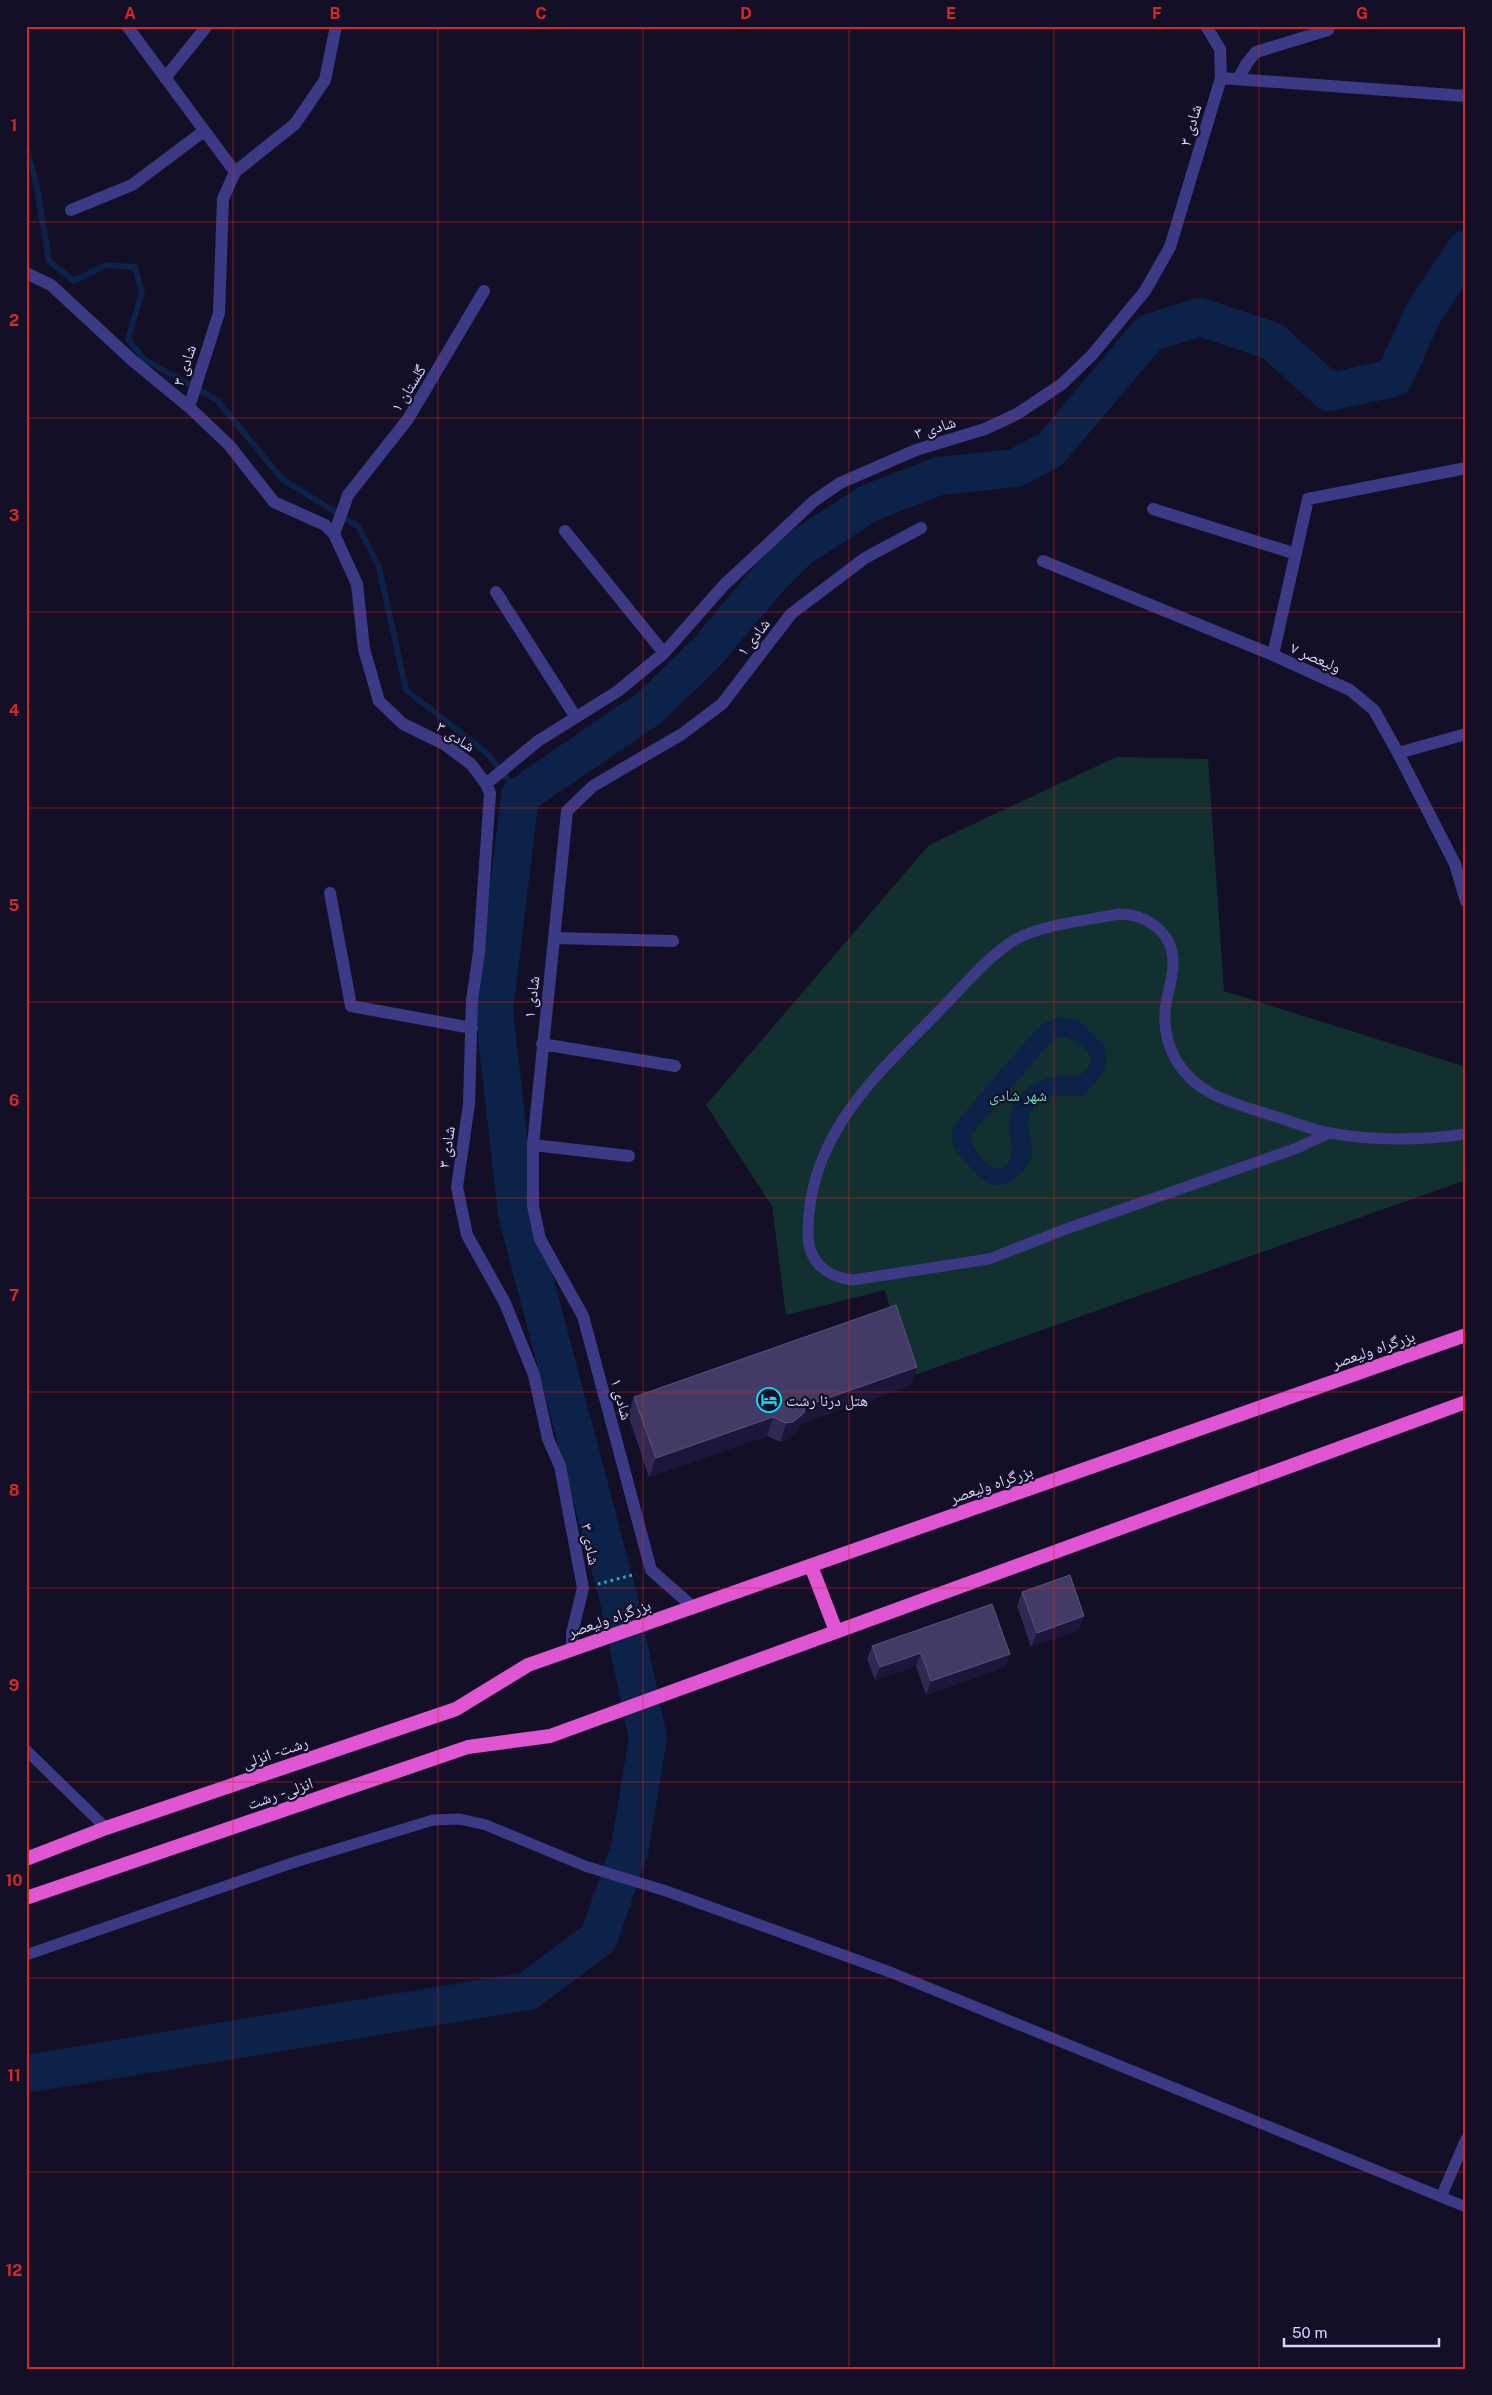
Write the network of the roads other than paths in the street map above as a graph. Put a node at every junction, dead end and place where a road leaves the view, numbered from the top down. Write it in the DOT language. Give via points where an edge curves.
graph roads {
  1 [pos="127,26"];
  2 [pos="207,26"];
  3 [pos="336,26"];
  4 [pos="1206,26"];
  5 [pos="1328,30"];
  6 [pos="165,78"];
  7 [pos="1221,78"];
  8 [pos="1238,79"];
  9 [pos="1466,96"];
  10 [pos="204,131"];
  11 [pos="235,172"];
  12 [pos="71,210"];
  13 [pos="26,274"];
  14 [pos="484,291"];
  15 [pos="190,400"];
  16 [pos="1466,468"];
  17 [pos="1153,509"];
  18 [pos="921,528"];
  19 [pos="565,531"];
  20 [pos="334,534"];
  21 [pos="1296,554"];
  22 [pos="1043,562"];
  23 [pos="496,592"];
  24 [pos="664,653"];
  25 [pos="1272,655"];
  26 [pos="575,716"];
  27 [pos="1466,734"];
  28 [pos="1398,753"];
  29 [pos="486,784"];
  30 [pos="1460,863"];
  31 [pos="330,893"];
  32 [pos="1466,900"];
  33 [pos="555,938"];
  34 [pos="673,941"];
  35 [pos="472,1028"];
  36 [pos="542,1044"];
  37 [pos="675,1066"];
  38 [pos="1329,1133"];
  39 [pos="1466,1134"];
  40 [pos="532,1145"];
  41 [pos="629,1156"];
  42 [pos="1466,1335"];
  43 [pos="1466,1402"];
  44 [pos="811,1566"];
  45 [pos="693,1607"];
  46 [pos="836,1632"];
  47 [pos="577,1648"];
  48 [pos="528,1665"];
  49 [pos="26,1751"];
  50 [pos="106,1828"];
  51 [pos="26,1859"];
  52 [pos="26,1898"];
  53 [pos="26,1955"];
  54 [pos="1466,2139"];
  55 [pos="1441,2197"];
  56 [pos="1466,2208"];
  1 -- 6 [label="street"];
  2 -- 6 [label="street"];
  3 -- 11 [label="street, شادی ۳" via="326,80 295,124"];
  4 -- 7 [label="street, شادی ۳" via="1220,49"];
  5 -- 8 [label="street" via="1256,52 1246,62"];
  6 -- 10 [label="street"];
  7 -- 8 [label="street"];
  7 -- 24 [label="street, شادی ۳" via="1170,247 1145,290 1092,356 1062,384 1017,414 985,430 916,450 840,483 814,501 724,585"];
  8 -- 9 [label="street"];
  10 -- 11 [label="street"];
  10 -- 12 [label="street" via="132,185"];
  11 -- 15 [label="street, شادی ۳" via="223,200 219,313"];
  13 -- 15 [label="street" via="51,285 132,360"];
  14 -- 20 [label="street, گلستان ۱" via="408,419 348,495"];
  15 -- 20 [label="street, شادی ۳" via="274,502 325,525"];
  16 -- 21 [label="street" via="1308,499"];
  17 -- 21 [label="street"];
  18 -- 33 [label="street, شادی ۱" via="864,558 791,614 722,704 682,734 593,786 567,811"];
  19 -- 24 [label="street"];
  20 -- 29 [label="street, شادی ۳" via="357,584 364,649 379,701 402,724 444,744 471,764"];
  21 -- 25 [label="street"];
  22 -- 25 [label="street, ولیعصر ۷"];
  23 -- 26 [label="street"];
  24 -- 26 [label="street, شادی ۳" via="618,691"];
  25 -- 28 [label="street, ولیعصر ۷" via="1350,690 1374,710"];
  26 -- 29 [label="street, شادی ۳"];
  27 -- 28 [label="street"];
  28 -- 30 [label="street, ولیعصر ۷"];
  29 -- 35 [label="street, شادی ۳" via="490,793"];
  30 -- 32 [label="street, ولیعصر ۷"];
  31 -- 35 [label="street" via="351,1006"];
  33 -- 34 [label="street"];
  33 -- 36 [label="street, شادی ۱"];
  35 -- 47 [label="street, شادی ۳" via="469,1104 456,1187 467,1235 505,1303 534,1375 548,1439 560,1466 583,1588 572,1633"];
  36 -- 37 [label="street"];
  36 -- 40 [label="street, شادی ۱"];
  38 -- 38 [label="lane" via="1217,1097 1183,1071 1169,1044 1166,1028 1172,953 1162,932 1153,923 1131,914 1119,914 1029,932 1012,941 987,962 853,1102 832,1137 818,1172 808,1214 808,1244 820,1267 835,1277 853,1280 989,1259 1297,1148"];
  38 -- 39 [label="lane" via="1378,1138"];
  40 -- 41 [label="street"];
  40 -- 45 [label="street, شادی ۱" via="533,1206 540,1239 583,1316 651,1570"];
  42 -- 44 [label="highway, بزرگراه ولیعصر"];
  43 -- 46 [label="highway"];
  44 -- 45 [label="highway, بزرگراه ولیعصر"];
  44 -- 46 [label="highway"];
  45 -- 47 [label="highway, بزرگراه ولیعصر"];
  46 -- 52 [label="highway, انزلی - رشت" via="550,1736 468,1747"];
  47 -- 48 [label="highway, بزرگراه ولیعصر"];
  48 -- 50 [label="highway, رشت - انزلی" via="456,1709"];
  49 -- 50 [label="lane"];
  50 -- 51 [label="highway, رشت - انزلی"];
  53 -- 55 [label="lane" via="292,1863 433,1820 460,1819 486,1825 585,1866 666,1891 890,1972"];
  54 -- 55 [label="lane"];
  55 -- 56 [label="lane"];
}
